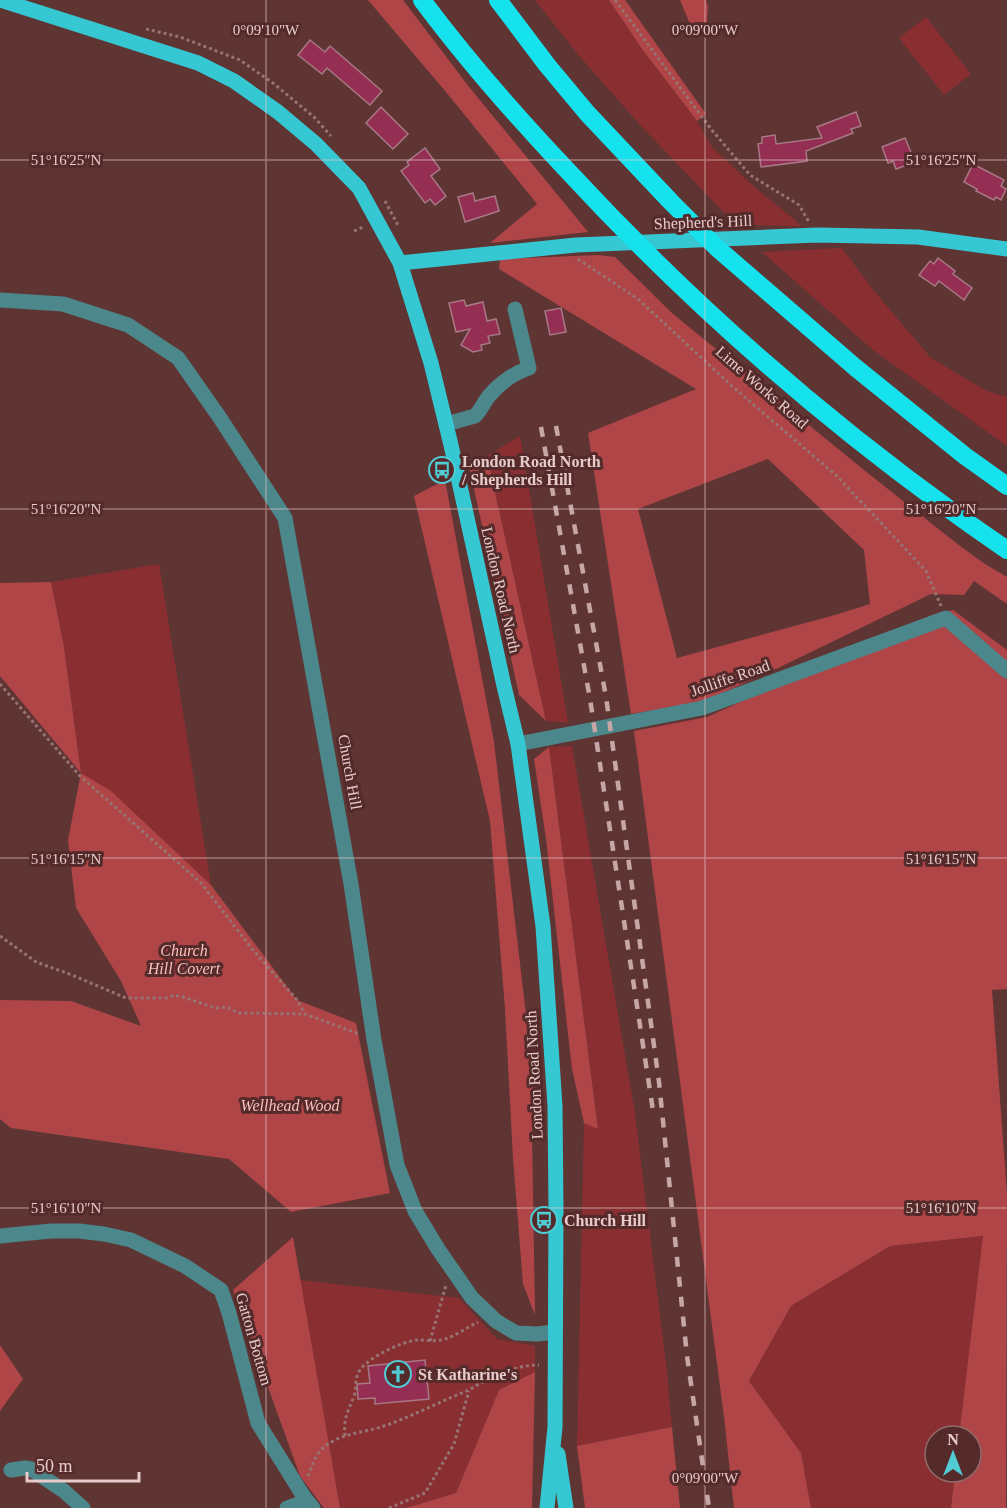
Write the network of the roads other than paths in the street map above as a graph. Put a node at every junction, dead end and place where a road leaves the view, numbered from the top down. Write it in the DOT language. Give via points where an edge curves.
graph roads {
  1 [pos="0,0"];
  2 [pos="422,0"];
  3 [pos="498,0"];
  4 [pos="1007,249"];
  5 [pos="400,262"];
  6 [pos="0,300"];
  7 [pos="515,309"];
  8 [pos="446,424"];
  9 [pos="1007,486"];
  10 [pos="1007,550"];
  11 [pos="1007,671"];
  12 [pos="518,744"];
  13 [pos="0,1236"];
  14 [pos="555,1332"];
  15 [pos="555,1427"];
  16 [pos="11,1470"];
  17 [pos="310,1505"];
  18 [pos="83,1508"];
  19 [pos="287,1508"];
  20 [pos="547,1508"];
  21 [pos="566,1508"];
  1 -- 5 [label="main road, London Road North" via="198,63 234,81 316,144 359,188"];
  2 -- 10 [label="highway" via="546,148 680,286 824,413 931,497"];
  3 -- 9 [label="highway" via="587,113 717,248 856,368"];
  4 -- 5 [label="main road, Shepherd's Hill" via="918,237 818,235 560,246"];
  5 -- 8 [label="main road, London Road North"];
  6 -- 14 [label="street, Church Hill" via="63,304 128,325 178,358 285,518 397,1165 415,1211 472,1298 496,1321 516,1333"];
  7 -- 8 [label="street" via="528,368 499,386 475,416"];
  8 -- 12 [label="main road, London Road North"];
  11 -- 12 [label="street, Jolliffe Road" via="946,618 702,708"];
  12 -- 14 [label="main road, London Road North" via="543,926 555,1106"];
  13 -- 17 [label="street, Gatton Bottom" via="79,1231 131,1240 185,1266 221,1290 258,1423"];
  14 -- 15 [label="main road, London Road North"];
  15 -- 20 [label="main road, London Road North"];
  15 -- 21 [label="main road, London Road North"];
  16 -- 18 [label="street" via="31,1469"];
  17 -- 19 [label="street"];
}
